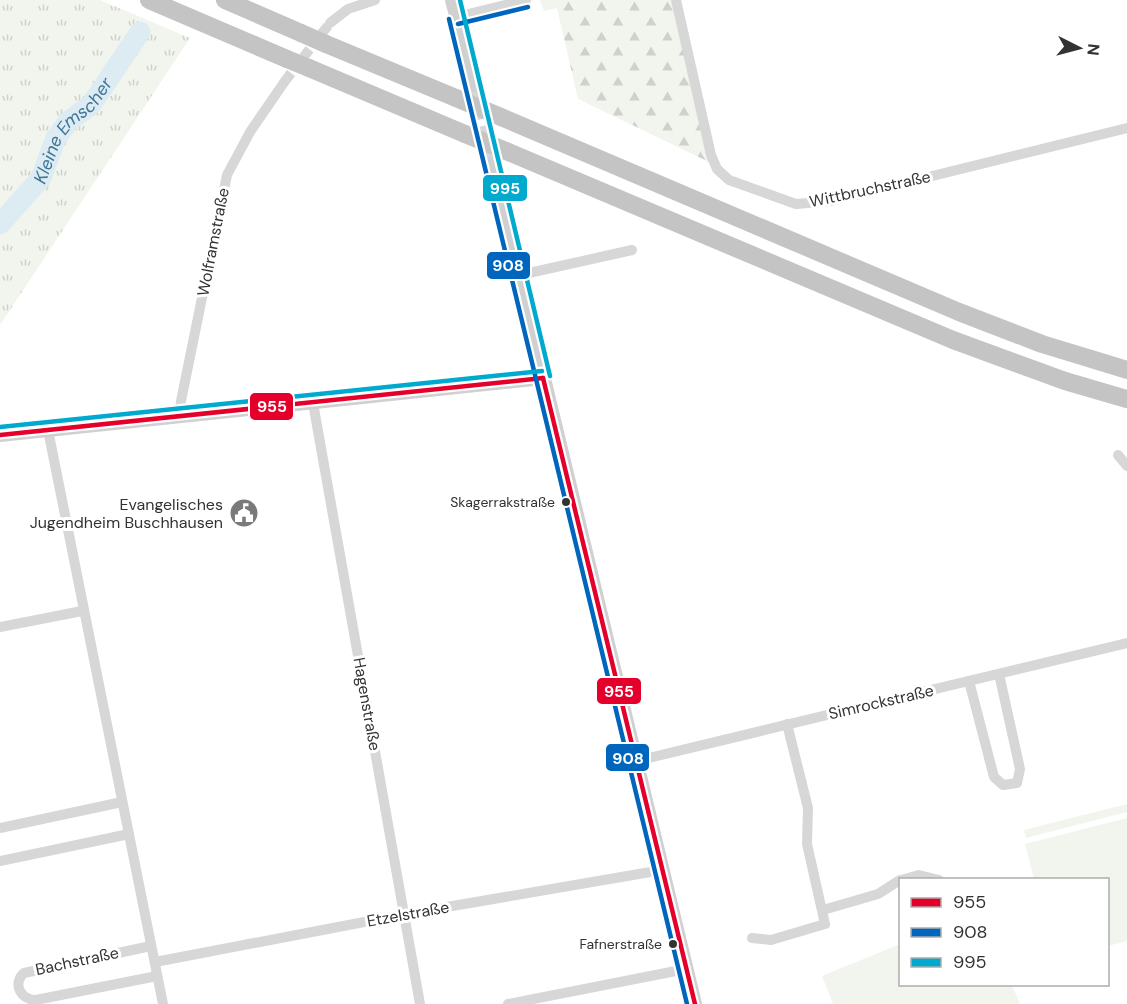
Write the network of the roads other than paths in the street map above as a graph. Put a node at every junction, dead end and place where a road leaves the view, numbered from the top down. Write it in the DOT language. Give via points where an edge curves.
graph roads {
  1 [pos="149,0"];
  2 [pos="225,0"];
  3 [pos="375,0"];
  4 [pos="452,0"];
  5 [pos="526,0"];
  6 [pos="676,0"];
  7 [pos="456,17"];
  8 [pos="330,23"];
  9 [pos="285,81"];
  10 [pos="474,85"];
  11 [pos="1127,128"];
  12 [pos="499,157"];
  13 [pos="632,250"];
  14 [pos="519,275"];
  15 [pos="1127,370"];
  16 [pos="543,378"];
  17 [pos="1127,399"];
  18 [pos="313,403"];
  19 [pos="180,417"];
  20 [pos="48,430"];
  21 [pos="0,435"];
  22 [pos="1118,455"];
  23 [pos="1127,466"];
  24 [pos="82,611"];
  25 [pos="0,627"];
  26 [pos="1127,643"];
  27 [pos="999,674"];
  28 [pos="969,681"];
  29 [pos="788,724"];
  30 [pos="636,761"];
  31 [pos="122,802"];
  32 [pos="0,828"];
  33 [pos="129,834"];
  34 [pos="0,861"];
  35 [pos="662,870"];
  36 [pos="908,878"];
  37 [pos="934,878"];
  38 [pos="899,881"];
  39 [pos="823,910"];
  40 [pos="406,914"];
  41 [pos="752,938"];
  42 [pos="151,946"];
  43 [pos="155,962"];
  44 [pos="686,969"];
  45 [pos="157,976"];
  46 [pos="163,1004"];
  47 [pos="420,1004"];
  48 [pos="508,1004"];
  49 [pos="695,1004"];
  1 -- 12 [label="highway, bridge" via="465,134"];
  2 -- 15 [label="highway, bridge" via="959,312 1042,344"];
  3 -- 8 [label="street" via="348,9"];
  4 -- 7 [label="street"];
  5 -- 7 [label="street"];
  6 -- 11 [label="street, Wittbruchstraße" via="717,169 729,180 796,204 831,201"];
  7 -- 10 [label="street"];
  9 -- 19 [label="street, Wolframstraße" via="250,132 227,176"];
  12 -- 14 [label="street"];
  12 -- 17 [label="highway" via="953,340"];
  13 -- 14 [label="street"];
  14 -- 16 [label="street"];
  16 -- 18 [label="street"];
  16 -- 30 [label="street"];
  18 -- 19 [label="street"];
  18 -- 40 [label="street, Hagenstraße"];
  19 -- 20 [label="street"];
  20 -- 21 [label="street"];
  20 -- 24 [label="street"];
  22 -- 23 [label="street"];
  24 -- 25 [label="street"];
  24 -- 31 [label="street"];
  26 -- 27 [label="street, Simrockstraße"];
  27 -- 28 [label="street, Simrockstraße"];
  27 -- 28 [label="street" via="1020,769 1017,783 1009,785 993,777"];
  28 -- 29 [label="street, Simrockstraße"];
  29 -- 30 [label="street, Simrockstraße"];
  29 -- 39 [label="street" via="807,808 807,844"];
  30 -- 35 [label="street"];
  31 -- 32 [label="street"];
  31 -- 33 [label="street"];
  33 -- 34 [label="street"];
  33 -- 42 [label="street"];
  35 -- 40 [label="street, Etzelstraße"];
  35 -- 44 [label="street"];
  36 -- 37 [label="street" via="919,875"];
  38 -- 39 [label="street" via="878,894"];
  39 -- 41 [label="street" via="825,924 771,939"];
  40 -- 43 [label="street, Etzelstraße"];
  40 -- 47 [label="street, Hagenstraße"];
  42 -- 43 [label="street"];
  42 -- 45 [label="street, Bachstraße" via="24,973 18,983 20,993 36,1000"];
  43 -- 45 [label="street"];
  44 -- 48 [label="street"];
  44 -- 49 [label="street"];
  45 -- 46 [label="street"];
}
